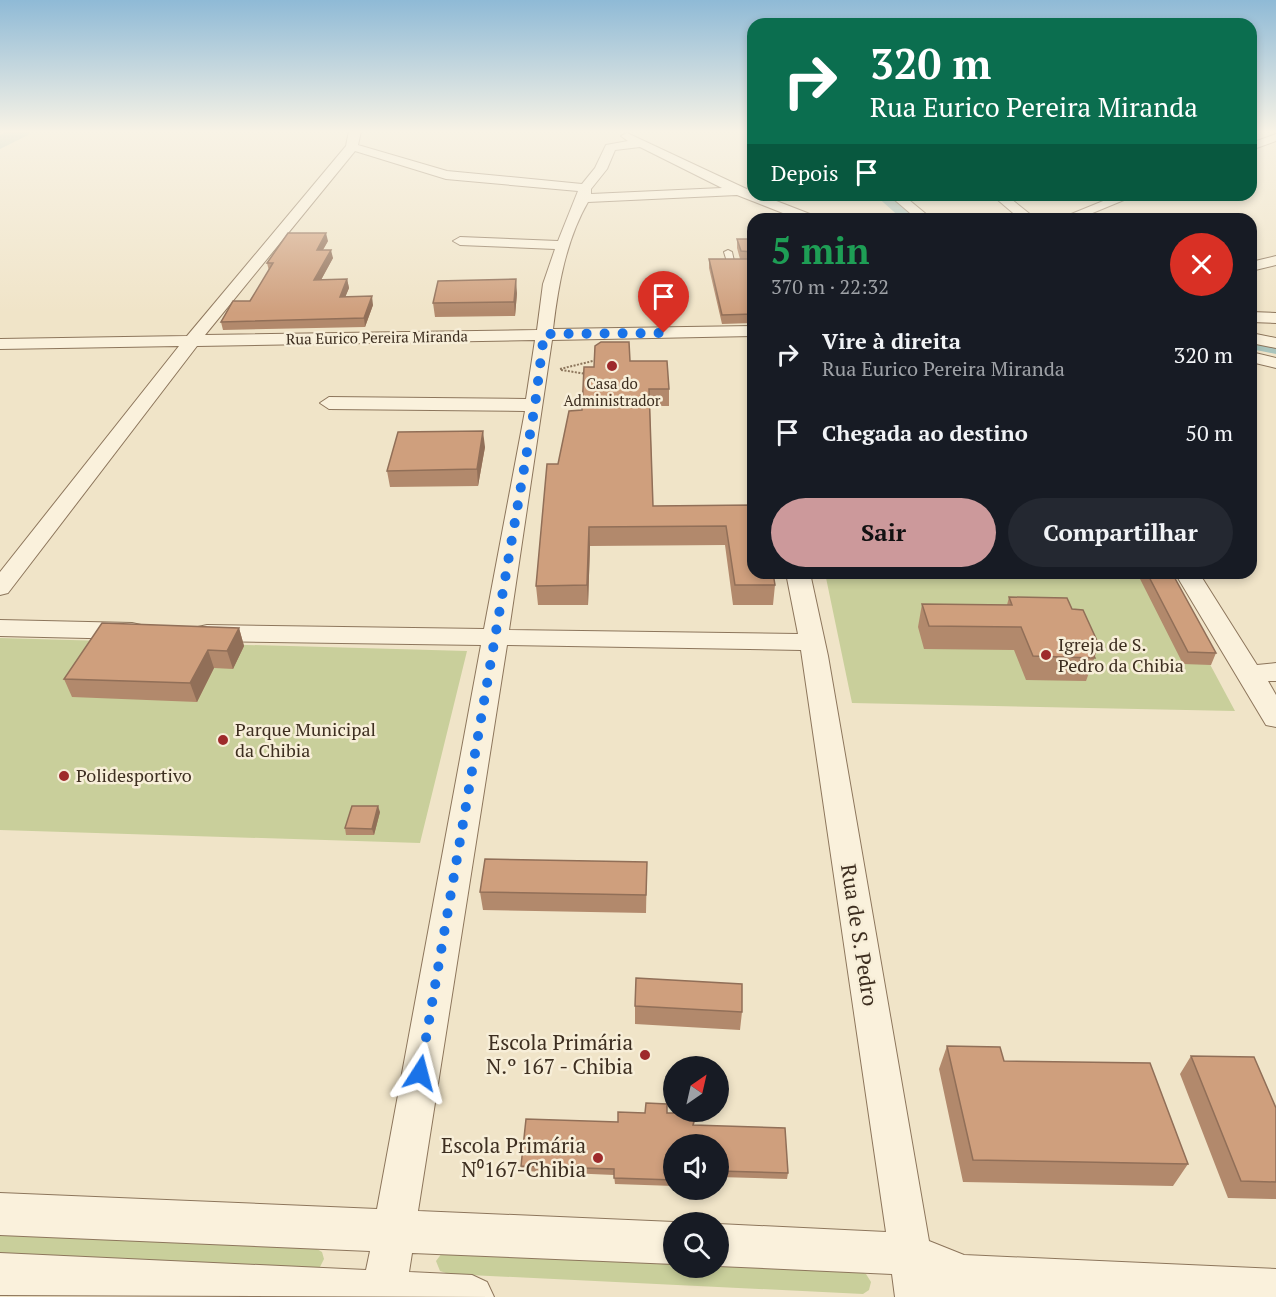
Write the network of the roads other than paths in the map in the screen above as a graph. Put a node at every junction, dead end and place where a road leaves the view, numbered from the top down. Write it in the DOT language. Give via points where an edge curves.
graph roads {
  1 [pos="315,192"];
  2 [pos="574,192"];
  3 [pos="698,192"];
  4 [pos="585,193"];
  5 [pos="764,201"];
  6 [pos="902,201"];
  7 [pos="1006,201"];
  8 [pos="1114,201"];
  9 [pos="795,213"];
  10 [pos="918,213"];
  11 [pos="1021,213"];
  12 [pos="1082,213"];
  13 [pos="460,241"];
  14 [pos="563,244"];
  15 [pos="728,252"];
  16 [pos="1276,260"];
  17 [pos="747,264"];
  18 [pos="1257,265"];
  19 [pos="1257,317"];
  20 [pos="1276,318"];
  21 [pos="747,331"];
  22 [pos="544,334"];
  23 [pos="1257,339"];
  24 [pos="191,342"];
  25 [pos="1276,343"];
  26 [pos="0,344"];
  27 [pos="1257,358"];
  28 [pos="1276,363"];
  29 [pos="329,403"];
  30 [pos="535,405"];
  31 [pos="799,579"];
  32 [pos="1192,579"];
  33 [pos="0,588"];
  34 [pos="0,628"];
  35 [pos="153,632"];
  36 [pos="188,632"];
  37 [pos="494,639"];
  38 [pos="811,642"];
  39 [pos="1263,673"];
  40 [pos="1276,718"];
  41 [pos="0,1214"];
  42 [pos="394,1230"];
  43 [pos="663,1242"];
  44 [pos="729,1246"];
  45 [pos="909,1254"];
  46 [pos="0,1274"];
  47 [pos="951,1286"];
  48 [pos="1276,1291"];
  49 [pos="383,1295"];
  50 [pos="472,1297"];
  51 [pos="917,1297"];
  1 -- 24 [label="street"];
  2 -- 4 [label="street"];
  3 -- 4 [label="street"];
  4 -- 14 [label="street"];
  5 -- 9 [label="street"];
  6 -- 10 [label="street"];
  7 -- 11 [label="street"];
  8 -- 12 [label="street"];
  13 -- 14 [label="street"];
  14 -- 22 [label="street" via="548,297"];
  15 -- 17 [label="lane" via="732,263"];
  16 -- 18 [label="street"];
  19 -- 20 [label="street"];
  21 -- 22 [label="street, Rua Eurico Pereira Miranda"];
  22 -- 24 [label="street, Rua Eurico Pereira Miranda"];
  22 -- 30 [label="street"];
  23 -- 25 [label="street"];
  24 -- 26 [label="street, Rua Eurico Pereira Miranda"];
  24 -- 33 [label="street"];
  27 -- 28 [label="street"];
  29 -- 30 [label="street"];
  30 -- 37 [label="street"];
  31 -- 38 [label="street, Rua de S. Pedro"];
  32 -- 39 [label="street"];
  34 -- 35 [label="street"];
  36 -- 37 [label="street"];
  37 -- 38 [label="street"];
  37 -- 42 [label="street"];
  38 -- 45 [label="street, Rua de S. Pedro"];
  39 -- 40 [label="street"];
  41 -- 42 [label="street"];
  42 -- 43 [label="street"];
  42 -- 49 [label="street"];
  44 -- 45 [label="street"];
  45 -- 47 [label="street"];
  45 -- 51 [label="street, Rua de S. Pedro"];
  46 -- 49 [label="street"];
  47 -- 48 [label="street"];
  49 -- 50 [label="street"];
}
